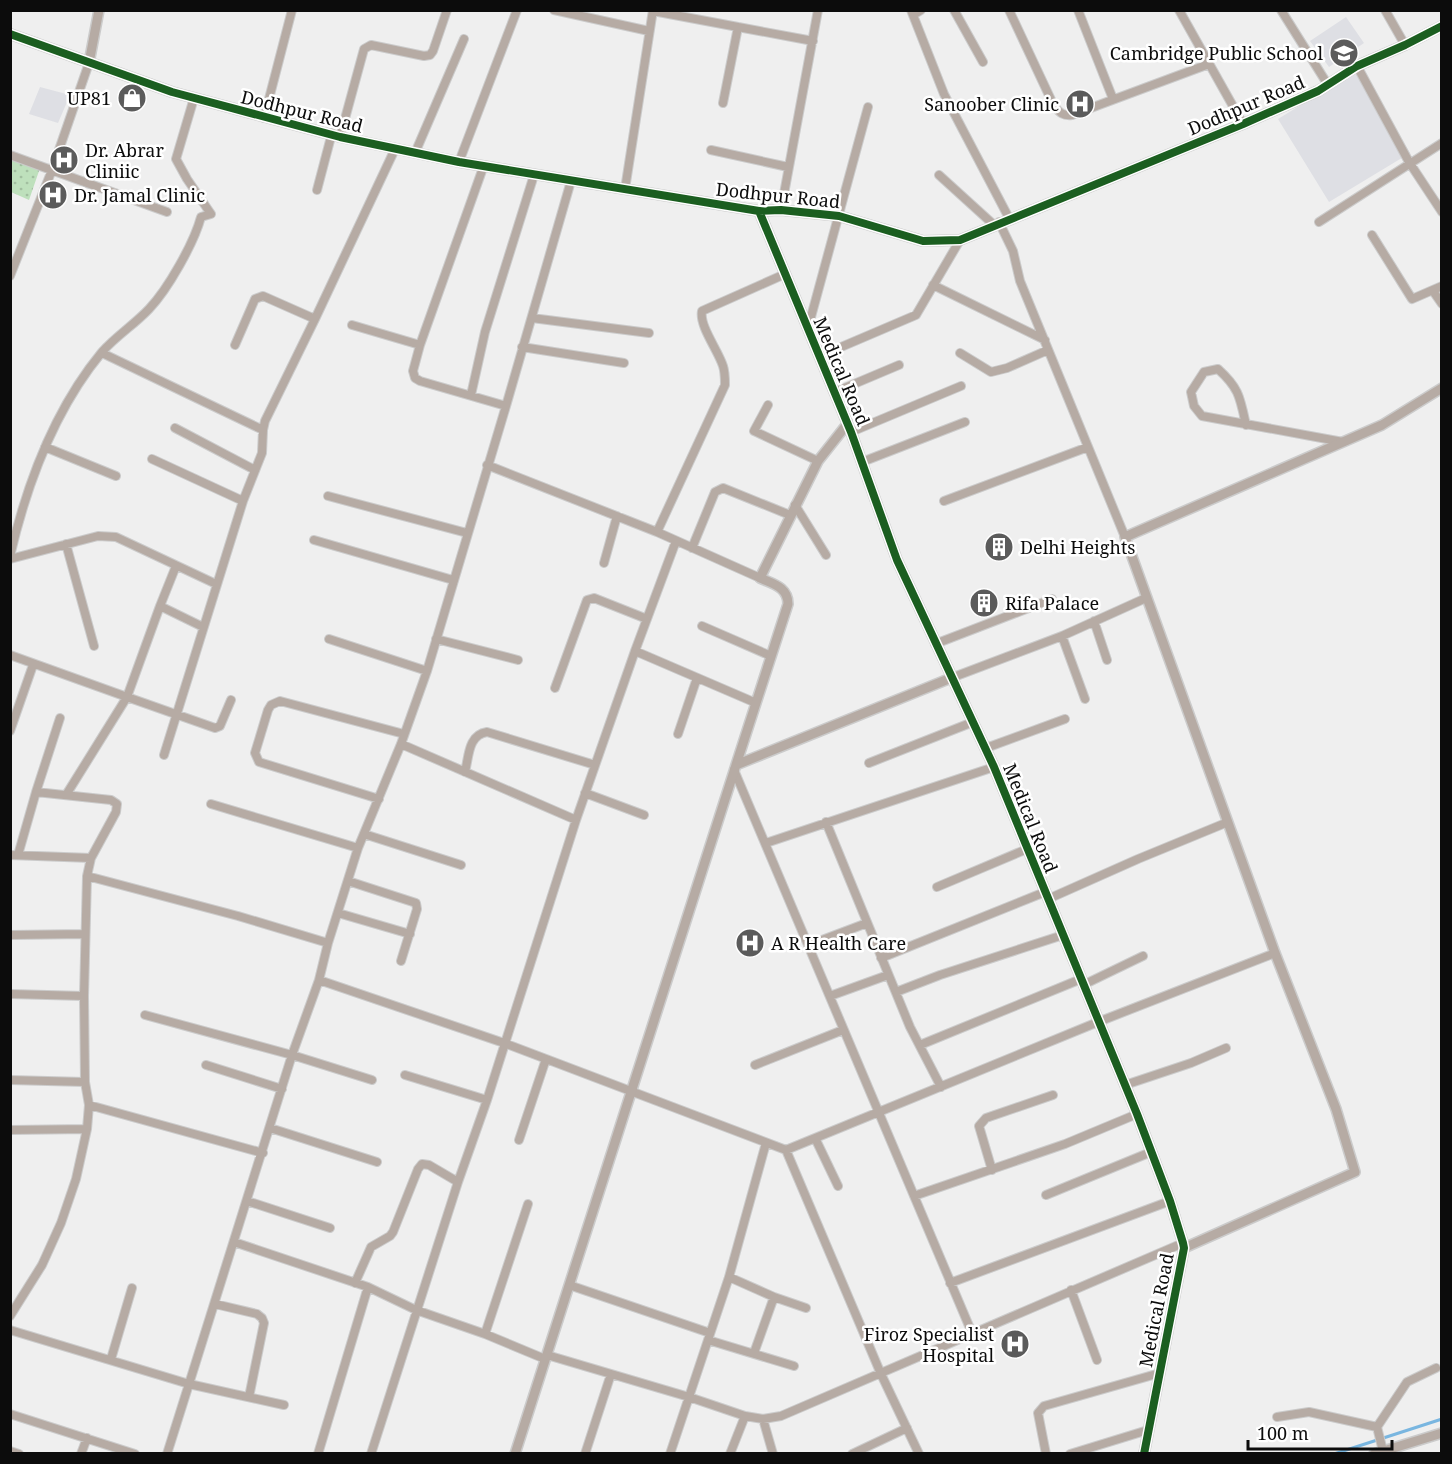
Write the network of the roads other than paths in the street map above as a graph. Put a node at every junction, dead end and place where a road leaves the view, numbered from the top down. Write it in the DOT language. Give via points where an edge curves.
graph roads {
  1 [pos="99,10"];
  2 [pos="292,10"];
  3 [pos="447,10"];
  4 [pos="517,10"];
  5 [pos="554,10"];
  6 [pos="818,10"];
  7 [pos="921,10"];
  8 [pos="954,10"];
  9 [pos="1009,10"];
  10 [pos="1078,10"];
  11 [pos="1179,10"];
  12 [pos="1281,10"];
  13 [pos="1385,10"];
  14 [pos="653,11"];
  15 [pos="912,13"];
  16 [pos="1442,26"];
  17 [pos="738,27"];
  18 [pos="649,31"];
  19 [pos="10,34"];
  20 [pos="464,39"];
  21 [pos="813,41"];
  22 [pos="1405,45"];
  23 [pos="983,62"];
  24 [pos="89,63"];
  25 [pos="1209,64"];
  26 [pos="1357,66"];
  27 [pos="1328,85"];
  28 [pos="194,98"];
  29 [pos="1113,99"];
  30 [pos="723,103"];
  31 [pos="868,107"];
  32 [pos="264,118"];
  33 [pos="1244,124"];
  34 [pos="336,135"];
  35 [pos="1442,143"];
  36 [pos="394,149"];
  37 [pos="711,150"];
  38 [pos="415,153"];
  39 [pos="10,154"];
  40 [pos="459,162"];
  41 [pos="1409,162"];
  42 [pos="484,165"];
  43 [pos="788,167"];
  44 [pos="52,170"];
  45 [pos="534,175"];
  46 [pos="939,175"];
  47 [pos="571,181"];
  48 [pos="625,189"];
  49 [pos="317,190"];
  50 [pos="781,210"];
  51 [pos="759,211"];
  52 [pos="167,212"];
  53 [pos="1442,212"];
  54 [pos="839,216"];
  55 [pos="1010,220"];
  56 [pos="1319,222"];
  57 [pos="997,224"];
  58 [pos="1372,235"];
  59 [pos="960,240"];
  60 [pos="785,274"];
  61 [pos="10,276"];
  62 [pos="933,285"];
  63 [pos="1442,286"];
  64 [pos="1433,291"];
  65 [pos="1442,304"];
  66 [pos="532,318"];
  67 [pos="315,319"];
  68 [pos="352,325"];
  69 [pos="808,328"];
  70 [pos="649,333"];
  71 [pos="1045,340"];
  72 [pos="235,345"];
  73 [pos="420,345"];
  74 [pos="522,347"];
  75 [pos="1048,350"];
  76 [pos="102,353"];
  77 [pos="960,353"];
  78 [pos="820,356"];
  79 [pos="624,363"];
  80 [pos="899,364"];
  81 [pos="961,386"];
  82 [pos="1442,388"];
  83 [pos="835,392"];
  84 [pos="471,395"];
  85 [pos="768,405"];
  86 [pos="506,406"];
  87 [pos="965,422"];
  88 [pos="1246,425"];
  89 [pos="175,428"];
  90 [pos="849,428"];
  91 [pos="263,430"];
  92 [pos="1343,442"];
  93 [pos="45,447"];
  94 [pos="1088,447"];
  95 [pos="152,459"];
  96 [pos="818,461"];
  97 [pos="862,462"];
  98 [pos="487,465"];
  99 [pos="255,470"];
  100 [pos="117,476"];
  101 [pos="328,496"];
  102 [pos="243,501"];
  103 [pos="944,501"];
  104 [pos="795,505"];
  105 [pos="790,515"];
  106 [pos="617,516"];
  107 [pos="657,532"];
  108 [pos="467,533"];
  109 [pos="1125,537"];
  110 [pos="314,540"];
  111 [pos="676,540"];
  112 [pos="66,544"];
  113 [pos="692,548"];
  114 [pos="826,555"];
  115 [pos="10,558"];
  116 [pos="604,563"];
  117 [pos="176,566"];
  118 [pos="760,578"];
  119 [pos="453,580"];
  120 [pos="216,584"];
  121 [pos="1146,598"];
  122 [pos="1052,599"];
  123 [pos="160,606"];
  124 [pos="647,619"];
  125 [pos="1094,621"];
  126 [pos="702,626"];
  127 [pos="203,627"];
  128 [pos="1062,636"];
  129 [pos="329,639"];
  130 [pos="436,639"];
  131 [pos="935,644"];
  132 [pos="94,646"];
  133 [pos="635,651"];
  134 [pos="10,656"];
  135 [pos="771,656"];
  136 [pos="518,660"];
  137 [pos="1107,660"];
  138 [pos="33,665"];
  139 [pos="427,671"];
  140 [pos="697,678"];
  141 [pos="951,678"];
  142 [pos="555,688"];
  143 [pos="128,697"];
  144 [pos="1085,699"];
  145 [pos="231,700"];
  146 [pos="756,703"];
  147 [pos="177,715"];
  148 [pos="60,718"];
  149 [pos="1065,719"];
  150 [pos="973,722"];
  151 [pos="10,731"];
  152 [pos="404,734"];
  153 [pos="678,734"];
  154 [pos="401,744"];
  155 [pos="986,748"];
  156 [pos="164,755"];
  157 [pos="869,763"];
  158 [pos="595,765"];
  159 [pos="994,767"];
  160 [pos="735,768"];
  161 [pos="465,772"];
  162 [pos="36,792"];
  163 [pos="585,793"];
  164 [pos="66,795"];
  165 [pos="378,799"];
  166 [pos="211,804"];
  167 [pos="644,815"];
  168 [pos="576,820"];
  169 [pos="826,822"];
  170 [pos="1228,822"];
  171 [pos="364,834"];
  172 [pos="766,843"];
  173 [pos="358,848"];
  174 [pos="1027,849"];
  175 [pos="14,855"];
  176 [pos="91,858"];
  177 [pos="461,865"];
  178 [pos="87,876"];
  179 [pos="348,881"];
  180 [pos="937,886"];
  181 [pos="1046,896"];
  182 [pos="338,913"];
  183 [pos="867,923"];
  184 [pos="85,934"];
  185 [pos="410,934"];
  186 [pos="10,935"];
  187 [pos="1062,935"];
  188 [pos="328,943"];
  189 [pos="809,945"];
  190 [pos="1275,953"];
  191 [pos="1143,956"];
  192 [pos="881,958"];
  193 [pos="401,961"];
  194 [pos="888,975"];
  195 [pos="319,980"];
  196 [pos="1082,982"];
  197 [pos="896,992"];
  198 [pos="10,994"];
  199 [pos="84,996"];
  200 [pos="830,996"];
  201 [pos="145,1015"];
  202 [pos="1098,1022"];
  203 [pos="843,1030"];
  204 [pos="504,1042"];
  205 [pos="920,1045"];
  206 [pos="1226,1048"];
  207 [pos="292,1055"];
  208 [pos="546,1059"];
  209 [pos="206,1065"];
  210 [pos="755,1065"];
  211 [pos="405,1075"];
  212 [pos="10,1080"];
  213 [pos="372,1080"];
  214 [pos="85,1082"];
  215 [pos="1125,1085"];
  216 [pos="941,1087"];
  217 [pos="282,1089"];
  218 [pos="631,1092"];
  219 [pos="1053,1095"];
  220 [pos="487,1100"];
  221 [pos="88,1105"];
  222 [pos="879,1112"];
  223 [pos="1137,1114"];
  224 [pos="270,1128"];
  225 [pos="87,1129"];
  226 [pos="10,1130"];
  227 [pos="815,1138"];
  228 [pos="519,1140"];
  229 [pos="766,1143"];
  230 [pos="786,1150"];
  231 [pos="1151,1152"];
  232 [pos="262,1153"];
  233 [pos="377,1162"];
  234 [pos="992,1170"];
  235 [pos="458,1182"];
  236 [pos="838,1186"];
  237 [pos="1046,1195"];
  238 [pos="914,1196"];
  239 [pos="1170,1201"];
  240 [pos="247,1202"];
  241 [pos="528,1204"];
  242 [pos="330,1228"];
  243 [pos="234,1242"];
  244 [pos="1184,1246"];
  245 [pos="729,1277"];
  246 [pos="355,1283"];
  247 [pos="950,1283"];
  248 [pos="569,1285"];
  249 [pos="368,1287"];
  250 [pos="132,1288"];
  251 [pos="1071,1290"];
  252 [pos="774,1297"];
  253 [pos="215,1304"];
  254 [pos="806,1308"];
  255 [pos="416,1310"];
  256 [pos="10,1316"];
  257 [pos="10,1329"];
  258 [pos="972,1333"];
  259 [pos="484,1334"];
  260 [pos="709,1336"];
  261 [pos="754,1353"];
  262 [pos="546,1357"];
  263 [pos="111,1359"];
  264 [pos="1097,1360"];
  265 [pos="794,1366"];
  266 [pos="1436,1368"];
  267 [pos="1160,1373"];
  268 [pos="611,1374"];
  269 [pos="881,1374"];
  270 [pos="189,1384"];
  271 [pos="249,1397"];
  272 [pos="689,1397"];
  273 [pos="284,1405"];
  274 [pos="10,1414"];
  275 [pos="744,1416"];
  276 [pos="1277,1417"];
  277 [pos="763,1419"];
  278 [pos="1377,1427"];
  279 [pos="907,1428"];
  280 [pos="1148,1430"];
  281 [pos="1442,1433"];
  282 [pos="87,1438"];
  283 [pos="10,1451"];
  284 [pos="1378,1452"];
  285 [pos="19,1454"];
  286 [pos="81,1454"];
  287 [pos="135,1454"];
  288 [pos="167,1454"];
  289 [pos="318,1454"];
  290 [pos="371,1454"];
  291 [pos="515,1454"];
  292 [pos="585,1454"];
  293 [pos="669,1454"];
  294 [pos="730,1454"];
  295 [pos="773,1454"];
  296 [pos="852,1454"];
  297 [pos="919,1454"];
  298 [pos="1046,1454"];
  299 [pos="1070,1454"];
  300 [pos="1144,1454"];
  1 -- 24 [label="street"];
  2 -- 32 [label="street"];
  3 -- 34 [label="street" via="430,54 371,45 364,49"];
  4 -- 40 [label="street"];
  5 -- 18 [label="street"];
  6 -- 21 [label="street"];
  7 -- 15 [label="street"];
  8 -- 23 [label="street"];
  9 -- 29 [label="street" via="1060,113 1072,115"];
  10 -- 29 [label="street"];
  11 -- 25 [label="street"];
  12 -- 27 [label="street"];
  13 -- 22 [label="street"];
  14 -- 17 [label="street"];
  14 -- 18 [label="street"];
  15 -- 55 [label="street" via="944,94"];
  16 -- 22 [label="street, Dodhpur Road"];
  17 -- 21 [label="street"];
  17 -- 30 [label="street"];
  18 -- 48 [label="street"];
  19 -- 24 [label="street, Dodhpur Road"];
  20 -- 38 [label="street"];
  21 -- 43 [label="street"];
  22 -- 26 [label="street, Dodhpur Road"];
  24 -- 28 [label="street, Dodhpur Road"];
  24 -- 44 [label="street"];
  25 -- 29 [label="street"];
  25 -- 33 [label="street"];
  26 -- 27 [label="street, Dodhpur Road"];
  26 -- 41 [label="street"];
  27 -- 33 [label="street, Dodhpur Road"];
  28 -- 32 [label="street, Dodhpur Road"];
  28 -- 76 [label="street" via="176,159 211,214 201,217 198,230 165,289"];
  31 -- 54 [label="street"];
  32 -- 34 [label="street, Dodhpur Road"];
  33 -- 55 [label="street, Dodhpur Road"];
  34 -- 36 [label="street, Dodhpur Road"];
  34 -- 49 [label="street"];
  35 -- 41 [label="street"];
  36 -- 38 [label="street, Dodhpur Road"];
  36 -- 67 [label="street"];
  37 -- 43 [label="street"];
  38 -- 40 [label="street, Dodhpur Road"];
  39 -- 44 [label="street"];
  40 -- 42 [label="street, Dodhpur Road"];
  41 -- 53 [label="street"];
  41 -- 56 [label="street"];
  42 -- 45 [label="street, Dodhpur Road"];
  42 -- 73 [label="street"];
  43 -- 50 [label="street"];
  44 -- 52 [label="street"];
  44 -- 61 [label="street"];
  45 -- 47 [label="street, Dodhpur Road"];
  45 -- 84 [label="street"];
  46 -- 57 [label="street"];
  47 -- 48 [label="street, Dodhpur Road"];
  47 -- 66 [label="street"];
  48 -- 51 [label="street, Dodhpur Road"];
  50 -- 51 [label="street, Dodhpur Road"];
  50 -- 54 [label="street, Dodhpur Road"];
  51 -- 60 [label="street, Medical Road"];
  54 -- 59 [label="street, Dodhpur Road" via="923,241"];
  54 -- 69 [label="street"];
  55 -- 57 [label="street, Dodhpur Road"];
  57 -- 59 [label="street, Dodhpur Road"];
  57 -- 71 [label="street" via="1012,251"];
  58 -- 64 [label="street" via="1413,299"];
  59 -- 62 [label="street"];
  60 -- 69 [label="street, Medical Road"];
  60 -- 107 [label="street" via="702,311 702,322 723,364 725,385"];
  62 -- 71 [label="street"];
  62 -- 78 [label="street" via="916,315"];
  63 -- 64 [label="street"];
  64 -- 65 [label="street"];
  66 -- 70 [label="street"];
  66 -- 74 [label="street"];
  67 -- 72 [label="street" via="258,296"];
  67 -- 91 [label="street"];
  68 -- 73 [label="street"];
  69 -- 78 [label="street, Medical Road"];
  71 -- 75 [label="street"];
  73 -- 84 [label="street" via="413,370 415,378"];
  74 -- 79 [label="street"];
  74 -- 86 [label="street"];
  75 -- 77 [label="street" via="991,372"];
  75 -- 94 [label="street"];
  76 -- 91 [label="street"];
  76 -- 93 [label="street"];
  78 -- 83 [label="street, Medical Road"];
  80 -- 83 [label="street"];
  81 -- 90 [label="street"];
  82 -- 92 [label="street" via="1382,425"];
  83 -- 90 [label="street, Medical Road"];
  84 -- 86 [label="street"];
  85 -- 96 [label="street" via="754,431"];
  86 -- 98 [label="street"];
  87 -- 97 [label="street"];
  88 -- 88 [label="street" via="1202,416 1194,406 1191,392 1204,372 1218,369 1234,384"];
  88 -- 92 [label="street"];
  89 -- 99 [label="street"];
  90 -- 96 [label="street"];
  90 -- 97 [label="street, Medical Road"];
  91 -- 99 [label="street" via="262,453"];
  92 -- 109 [label="street"];
  93 -- 100 [label="street"];
  93 -- 115 [label="street" via="20,513"];
  94 -- 103 [label="street"];
  94 -- 109 [label="street"];
  95 -- 102 [label="street"];
  96 -- 104 [label="street"];
  97 -- 131 [label="street, Medical Road" via="897,560"];
  98 -- 106 [label="street"];
  98 -- 108 [label="street"];
  99 -- 102 [label="street"];
  101 -- 108 [label="street"];
  102 -- 120 [label="street"];
  104 -- 105 [label="street"];
  104 -- 114 [label="street"];
  105 -- 113 [label="street" via="719,489"];
  105 -- 118 [label="street"];
  106 -- 107 [label="street"];
  106 -- 116 [label="street"];
  107 -- 111 [label="street"];
  108 -- 119 [label="street"];
  109 -- 121 [label="street"];
  110 -- 119 [label="street"];
  111 -- 113 [label="street"];
  111 -- 124 [label="street"];
  112 -- 115 [label="street"];
  112 -- 117 [label="street" via="98,536 116,537"];
  112 -- 132 [label="street"];
  113 -- 118 [label="street"];
  117 -- 120 [label="street"];
  117 -- 123 [label="street"];
  118 -- 135 [label="street" via="783,589 788,596"];
  119 -- 130 [label="street"];
  120 -- 127 [label="street"];
  121 -- 125 [label="street"];
  121 -- 170 [label="street"];
  122 -- 131 [label="street"];
  123 -- 127 [label="street"];
  123 -- 143 [label="street"];
  124 -- 133 [label="street"];
  124 -- 142 [label="street" via="594,598 587,600"];
  125 -- 128 [label="street"];
  125 -- 137 [label="street"];
  126 -- 135 [label="street"];
  127 -- 147 [label="street"];
  128 -- 141 [label="street"];
  128 -- 144 [label="street"];
  129 -- 139 [label="street"];
  130 -- 136 [label="street"];
  130 -- 139 [label="street"];
  131 -- 141 [label="street, Medical Road"];
  133 -- 140 [label="street"];
  133 -- 158 [label="street"];
  134 -- 138 [label="street"];
  135 -- 146 [label="street"];
  138 -- 143 [label="street"];
  138 -- 151 [label="street"];
  139 -- 152 [label="street"];
  140 -- 146 [label="street"];
  140 -- 153 [label="street"];
  141 -- 150 [label="street, Medical Road"];
  141 -- 160 [label="street"];
  143 -- 147 [label="street"];
  143 -- 164 [label="street"];
  145 -- 147 [label="street" via="218,728"];
  146 -- 160 [label="street"];
  147 -- 156 [label="street"];
  148 -- 162 [label="street"];
  149 -- 155 [label="street"];
  150 -- 155 [label="street, Medical Road"];
  150 -- 157 [label="street"];
  152 -- 154 [label="street"];
  152 -- 165 [label="street" via="280,701 268,710 255,753 259,762"];
  154 -- 161 [label="street"];
  154 -- 165 [label="street"];
  155 -- 159 [label="street, Medical Road"];
  158 -- 161 [label="street" via="487,732 473,738"];
  158 -- 163 [label="street"];
  159 -- 169 [label="street"];
  159 -- 174 [label="street, Medical Road"];
  160 -- 172 [label="street"];
  160 -- 218 [label="street"];
  161 -- 168 [label="street"];
  162 -- 164 [label="street"];
  162 -- 175 [label="street"];
  163 -- 167 [label="street"];
  163 -- 168 [label="street"];
  164 -- 176 [label="street" via="117,804"];
  165 -- 171 [label="street"];
  166 -- 173 [label="street"];
  168 -- 204 [label="street"];
  169 -- 172 [label="street"];
  169 -- 183 [label="street"];
  170 -- 181 [label="street"];
  170 -- 190 [label="street"];
  171 -- 173 [label="street"];
  171 -- 177 [label="street"];
  172 -- 189 [label="street"];
  173 -- 179 [label="street"];
  174 -- 180 [label="street"];
  174 -- 181 [label="street, Medical Road"];
  175 -- 176 [label="street"];
  176 -- 178 [label="street"];
  178 -- 184 [label="street"];
  178 -- 188 [label="street"];
  179 -- 182 [label="street"];
  179 -- 185 [label="street" via="416,903"];
  181 -- 187 [label="street, Medical Road"];
  181 -- 192 [label="street"];
  182 -- 185 [label="street"];
  182 -- 188 [label="street"];
  183 -- 189 [label="street"];
  183 -- 192 [label="street"];
  184 -- 186 [label="street"];
  184 -- 199 [label="street"];
  185 -- 193 [label="street"];
  187 -- 196 [label="street, Medical Road"];
  187 -- 197 [label="street"];
  188 -- 195 [label="street"];
  189 -- 200 [label="street"];
  190 -- 202 [label="street"];
  190 -- 244 [label="street" via="1336,1109 1355,1172"];
  191 -- 196 [label="street"];
  192 -- 194 [label="street"];
  194 -- 197 [label="street"];
  194 -- 200 [label="street"];
  195 -- 204 [label="street"];
  195 -- 207 [label="street"];
  196 -- 202 [label="street, Medical Road"];
  196 -- 205 [label="street"];
  197 -- 205 [label="street"];
  198 -- 199 [label="street"];
  199 -- 214 [label="street"];
  200 -- 203 [label="street"];
  201 -- 207 [label="street"];
  202 -- 215 [label="street, Medical Road"];
  202 -- 216 [label="street"];
  203 -- 210 [label="street"];
  203 -- 222 [label="street"];
  204 -- 208 [label="street"];
  204 -- 220 [label="street"];
  205 -- 216 [label="street"];
  206 -- 215 [label="street"];
  207 -- 213 [label="street"];
  207 -- 217 [label="street"];
  208 -- 218 [label="street"];
  208 -- 228 [label="street"];
  209 -- 217 [label="street"];
  211 -- 220 [label="street"];
  212 -- 214 [label="street"];
  214 -- 221 [label="street"];
  215 -- 223 [label="street, Medical Road"];
  216 -- 222 [label="street"];
  217 -- 224 [label="street"];
  218 -- 229 [label="street"];
  218 -- 248 [label="street"];
  219 -- 234 [label="street" via="981,1121 979,1126"];
  220 -- 235 [label="street"];
  221 -- 225 [label="street"];
  221 -- 232 [label="street"];
  222 -- 227 [label="street"];
  222 -- 238 [label="street"];
  223 -- 231 [label="street, Medical Road"];
  223 -- 234 [label="street"];
  224 -- 232 [label="street"];
  224 -- 233 [label="street"];
  225 -- 226 [label="street"];
  225 -- 256 [label="street" via="61,1223 42,1265"];
  227 -- 230 [label="street"];
  227 -- 236 [label="street"];
  229 -- 230 [label="street"];
  229 -- 245 [label="street"];
  230 -- 269 [label="street"];
  231 -- 237 [label="street"];
  231 -- 239 [label="street, Medical Road"];
  232 -- 240 [label="street"];
  234 -- 238 [label="street"];
  235 -- 246 [label="street" via="422,1164 393,1232 371,1247"];
  235 -- 255 [label="street"];
  238 -- 247 [label="street"];
  239 -- 244 [label="street, Medical Road"];
  239 -- 247 [label="street"];
  240 -- 242 [label="street"];
  240 -- 243 [label="street"];
  241 -- 259 [label="street"];
  243 -- 246 [label="street"];
  243 -- 253 [label="street"];
  244 -- 251 [label="street"];
  244 -- 267 [label="street, Medical Road"];
  245 -- 252 [label="street"];
  245 -- 260 [label="street"];
  246 -- 249 [label="street"];
  247 -- 258 [label="street"];
  248 -- 260 [label="street"];
  248 -- 262 [label="street"];
  249 -- 255 [label="street"];
  249 -- 289 [label="street"];
  250 -- 263 [label="street"];
  251 -- 258 [label="street"];
  251 -- 264 [label="street"];
  252 -- 254 [label="street"];
  252 -- 261 [label="street"];
  253 -- 270 [label="street"];
  253 -- 271 [label="street" via="257,1314 264,1323"];
  255 -- 259 [label="street"];
  255 -- 290 [label="street"];
  257 -- 263 [label="street"];
  258 -- 269 [label="street"];
  259 -- 262 [label="street"];
  260 -- 261 [label="street"];
  260 -- 272 [label="street"];
  261 -- 265 [label="street"];
  262 -- 268 [label="street"];
  262 -- 291 [label="street"];
  263 -- 270 [label="street"];
  266 -- 278 [label="street" via="1407,1382"];
  267 -- 280 [label="street, Medical Road"];
  267 -- 298 [label="street" via="1044,1406 1038,1413"];
  268 -- 272 [label="street"];
  268 -- 292 [label="street"];
  269 -- 277 [label="street" via="781,1416"];
  269 -- 279 [label="street"];
  270 -- 271 [label="street"];
  270 -- 288 [label="street"];
  271 -- 273 [label="street"];
  272 -- 275 [label="street"];
  272 -- 293 [label="street"];
  274 -- 282 [label="street"];
  275 -- 277 [label="street"];
  275 -- 294 [label="street"];
  276 -- 278 [label="street" via="1309,1412"];
  277 -- 295 [label="street"];
  278 -- 284 [label="street"];
  279 -- 296 [label="street"];
  279 -- 297 [label="street"];
  280 -- 299 [label="street"];
  280 -- 300 [label="street, Medical Road"];
  281 -- 284 [label="street"];
  282 -- 286 [label="street"];
  282 -- 287 [label="street"];
  283 -- 285 [label="street"];
}
